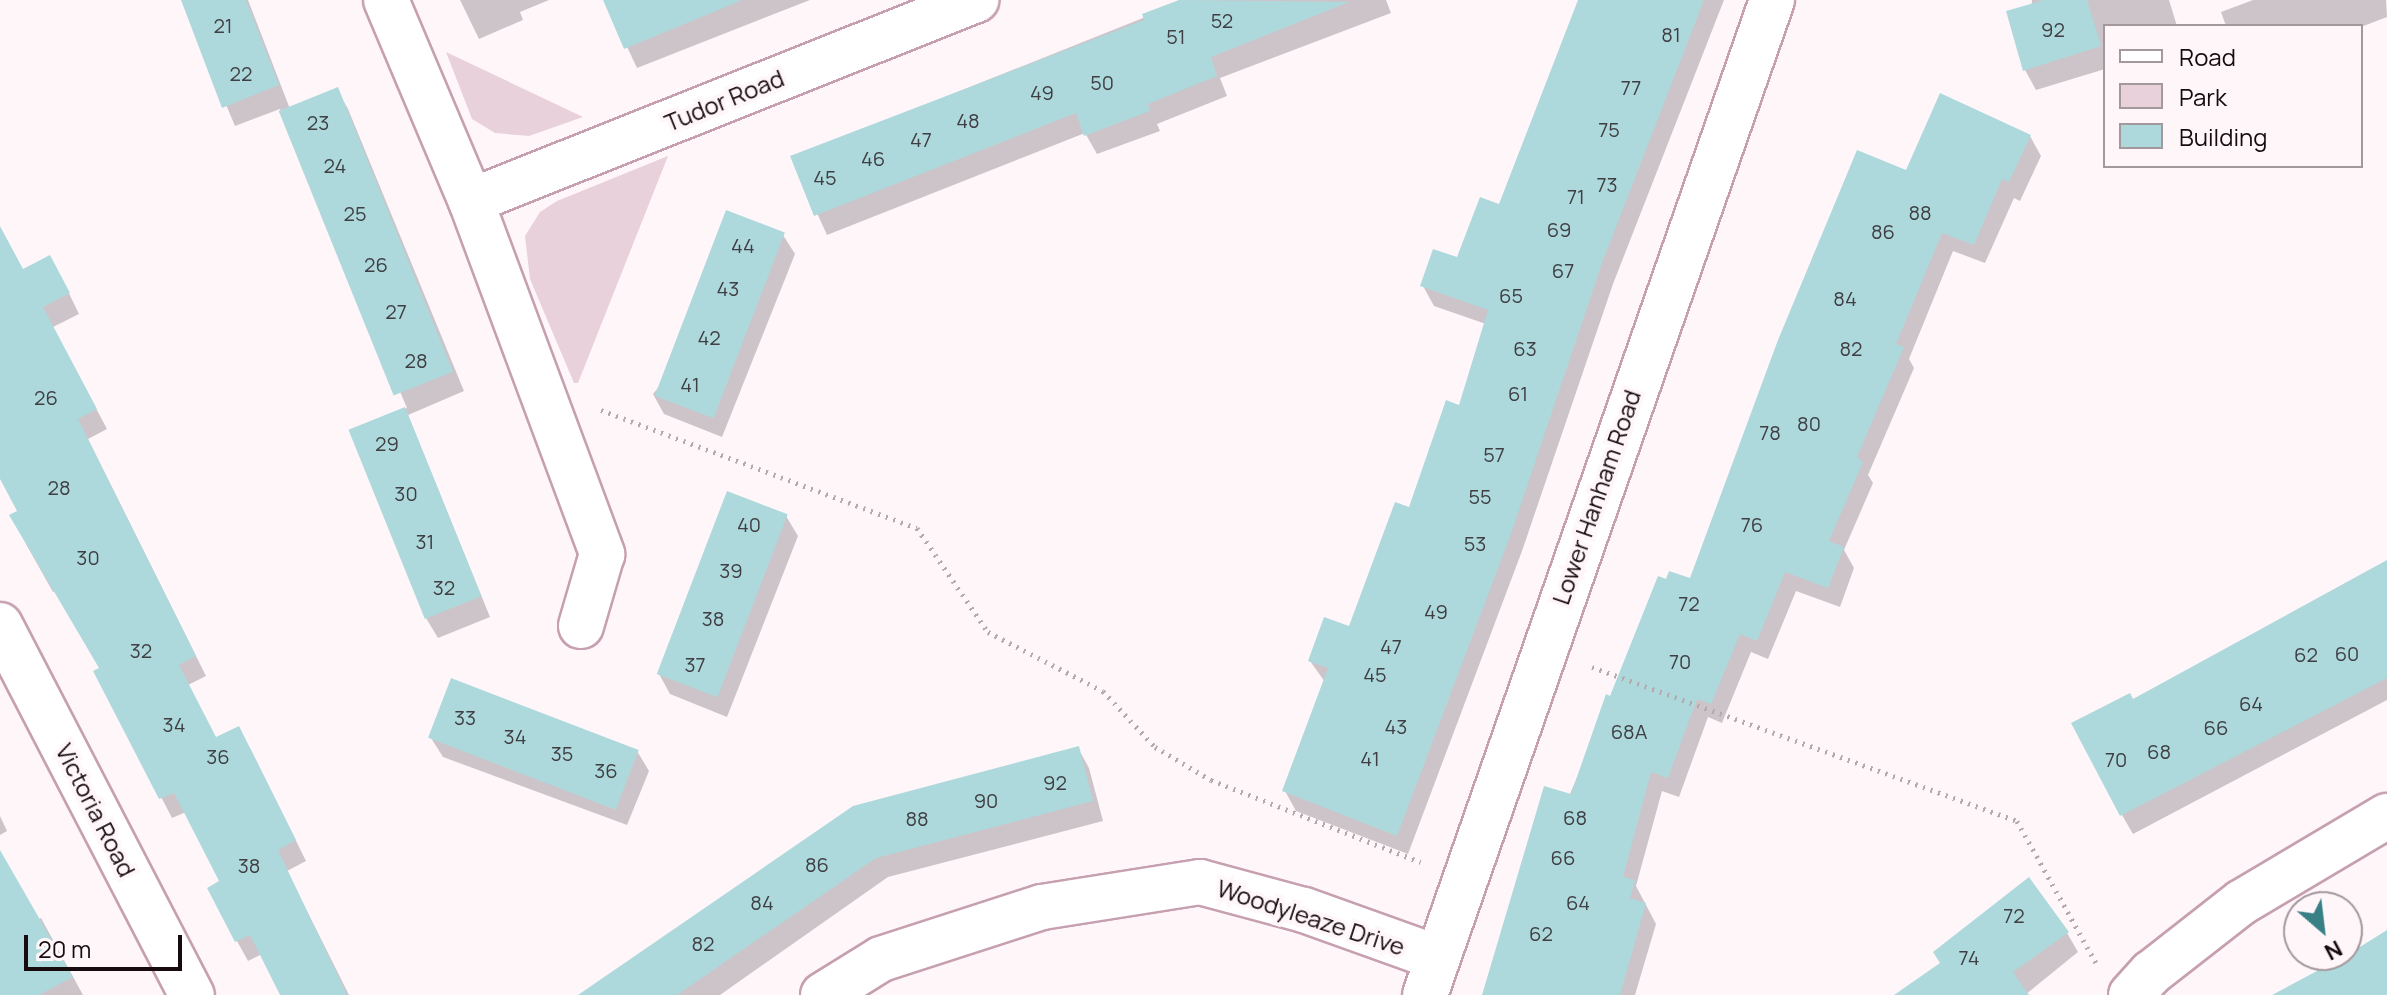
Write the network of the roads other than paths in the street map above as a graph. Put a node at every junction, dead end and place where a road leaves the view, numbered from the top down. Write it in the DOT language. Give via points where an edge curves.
graph roads {
  1 [pos="386,0"];
  2 [pos="976,0"];
  3 [pos="1772,0"];
  4 [pos="471,201"];
  5 [pos="0,625"];
  6 [pos="581,626"];
  7 [pos="2387,816"];
  8 [pos="1430,976"];
  9 [pos="2115,982"];
  10 [pos="192,995"];
  11 [pos="823,995"];
  1 -- 4 [label="street"];
  2 -- 4 [label="street, Tudor Road"];
  3 -- 8 [label="street, Lower Hanham Road"];
  4 -- 6 [label="street" via="602,554"];
  5 -- 10 [label="street, Victoria Road"];
  7 -- 9 [label="street" via="2242,902 2151,973"];
  8 -- 11 [label="street, Woodyleaze Drive" via="1304,910 1200,882 1042,907 881,959"];
}
